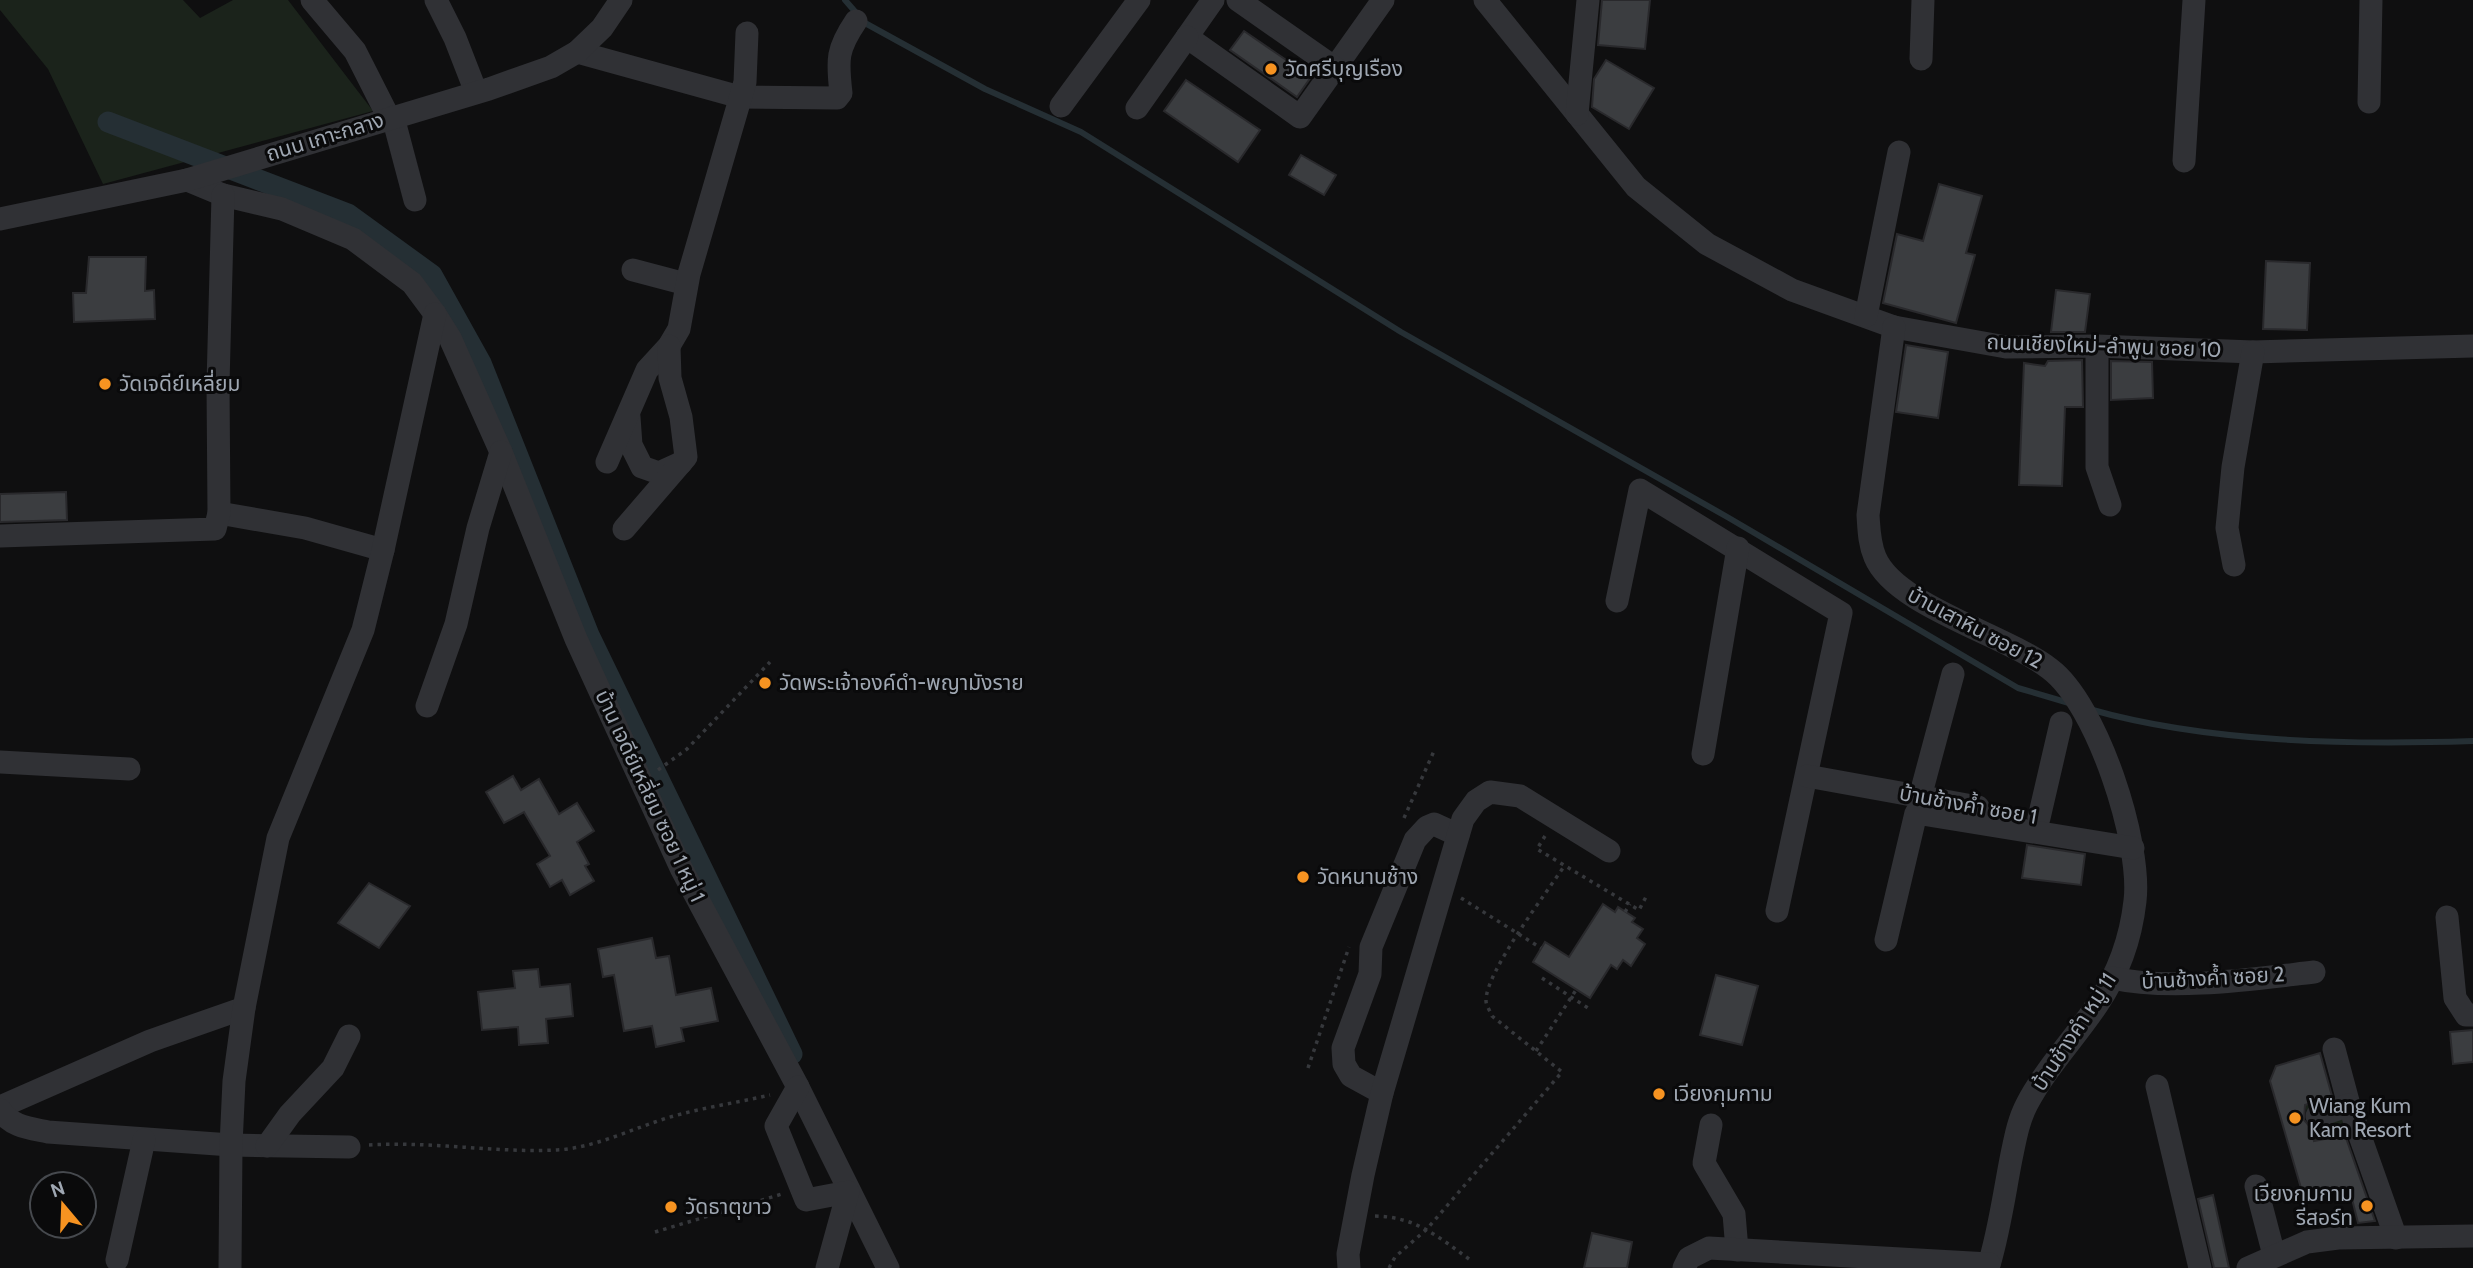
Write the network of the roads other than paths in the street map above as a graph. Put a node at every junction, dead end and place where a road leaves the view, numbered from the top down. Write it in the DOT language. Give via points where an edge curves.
graph roads {
  1 [pos="312,0"];
  2 [pos="436,0"];
  3 [pos="621,0"];
  4 [pos="1139,0"];
  5 [pos="1213,0"];
  6 [pos="1238,0"];
  7 [pos="1383,0"];
  8 [pos="1485,0"];
  9 [pos="1588,0"];
  10 [pos="1923,0"];
  11 [pos="2194,0"];
  12 [pos="2371,0"];
  13 [pos="856,21"];
  14 [pos="747,33"];
  15 [pos="1187,37"];
  16 [pos="577,52"];
  17 [pos="1921,59"];
  18 [pos="1335,68"];
  19 [pos="476,92"];
  20 [pos="740,97"];
  21 [pos="2369,102"];
  22 [pos="1062,106"];
  23 [pos="1137,108"];
  24 [pos="1577,114"];
  25 [pos="391,118"];
  26 [pos="1899,152"];
  27 [pos="2184,161"];
  28 [pos="187,180"];
  29 [pos="223,195"];
  30 [pos="415,200"];
  31 [pos="0,219"];
  32 [pos="633,270"];
  33 [pos="686,284"];
  34 [pos="435,314"];
  35 [pos="1866,316"];
  36 [pos="1894,327"];
  37 [pos="2096,345"];
  38 [pos="670,346"];
  39 [pos="2473,346"];
  40 [pos="2253,352"];
  41 [pos="628,412"];
  42 [pos="501,452"];
  43 [pos="607,462"];
  44 [pos="681,463"];
  45 [pos="2110,505"];
  46 [pos="217,521"];
  47 [pos="624,529"];
  48 [pos="0,536"];
  49 [pos="1738,548"];
  50 [pos="383,550"];
  51 [pos="2234,565"];
  52 [pos="1617,601"];
  53 [pos="1953,674"];
  54 [pos="427,706"];
  55 [pos="2086,718"];
  56 [pos="2061,723"];
  57 [pos="1703,754"];
  58 [pos="0,762"];
  59 [pos="129,769"];
  60 [pos="1807,776"];
  61 [pos="1920,797"];
  62 [pos="2039,818"];
  63 [pos="1458,835"];
  64 [pos="2131,840"];
  65 [pos="1609,851"];
  66 [pos="1777,911"];
  67 [pos="2447,918"];
  68 [pos="1886,940"];
  69 [pos="2314,972"];
  70 [pos="2112,978"];
  71 [pos="244,1008"];
  72 [pos="2473,1015"];
  73 [pos="349,1036"];
  74 [pos="2334,1049"];
  75 [pos="2157,1086"];
  76 [pos="1382,1093"];
  77 [pos="793,1095"];
  78 [pos="2349,1105"];
  79 [pos="0,1109"];
  80 [pos="2317,1116"];
  81 [pos="1711,1125"];
  82 [pos="144,1140"];
  83 [pos="231,1145"];
  84 [pos="267,1146"];
  85 [pos="349,1147"];
  86 [pos="2256,1186"];
  87 [pos="848,1192"];
  88 [pos="2473,1236"];
  89 [pos="2396,1238"];
  90 [pos="1737,1250"];
  91 [pos="2274,1255"];
  92 [pos="117,1260"];
  93 [pos="1989,1266"];
  94 [pos="230,1268"];
  95 [pos="827,1268"];
  96 [pos="888,1268"];
  97 [pos="1349,1268"];
  98 [pos="1684,1268"];
  99 [pos="2200,1268"];
  100 [pos="2248,1268"];
  1 -- 25 [label="street" via="355,51"];
  2 -- 19 [label="street"];
  3 -- 16 [label="street, ถนน เกาะกลาง" via="602,28"];
  4 -- 22 [label="street"];
  5 -- 15 [label="street"];
  6 -- 18 [label="street"];
  7 -- 18 [label="street"];
  8 -- 24 [label="street, ถนนเชียงใหม่-ลำพูน ซอย 10"];
  9 -- 24 [label="street"];
  10 -- 17 [label="street"];
  11 -- 27 [label="street"];
  12 -- 21 [label="street"];
  13 -- 20 [label="street" via="839,51 839,96"];
  14 -- 20 [label="street"];
  15 -- 18 [label="street" via="1300,117"];
  15 -- 23 [label="street"];
  16 -- 19 [label="street, ถนน เกาะกลาง"];
  16 -- 20 [label="street"];
  19 -- 25 [label="street, ถนน เกาะกลาง"];
  20 -- 33 [label="street"];
  24 -- 35 [label="street, ถนนเชียงใหม่-ลำพูน ซอย 10" via="1636,187 1707,244 1792,290"];
  25 -- 28 [label="street, ถนน เกาะกลาง"];
  25 -- 30 [label="street"];
  26 -- 35 [label="street"];
  28 -- 29 [label="street, บ้าน เจดีย์เหลี่ยม ซอย 1 หมู่ 1"];
  28 -- 31 [label="street, ถนน เกาะกลาง"];
  29 -- 34 [label="street, บ้าน เจดีย์เหลี่ยม ซอย 1 หมู่ 1" via="282,209 353,239 412,283"];
  29 -- 46 [label="street"];
  32 -- 33 [label="street"];
  33 -- 38 [label="street" via="679,329"];
  34 -- 42 [label="street, บ้าน เจดีย์เหลี่ยม ซอย 1 หมู่ 1"];
  34 -- 50 [label="street"];
  35 -- 36 [label="street, ถนนเชียงใหม่-ลำพูน ซอย 10"];
  36 -- 37 [label="street, ถนนเชียงใหม่-ลำพูน ซอย 10" via="2006,346"];
  36 -- 55 [label="street, บ้านเสาหิน ซอย 12" via="1868,515 1875,559 1905,593 2035,658 2065,681"];
  37 -- 40 [label="street, ถนนเชียงใหม่-ลำพูน ซอย 10"];
  37 -- 45 [label="street" via="2097,467"];
  38 -- 41 [label="street" via="647,370"];
  38 -- 44 [label="street" via="670,379 686,457"];
  39 -- 40 [label="street, ถนนเชียงใหม่-ลำพูน ซอย 10"];
  40 -- 51 [label="street" via="2227,528"];
  41 -- 43 [label="street"];
  41 -- 44 [label="street" via="631,445 642,467 659,473"];
  42 -- 54 [label="street" via="457,624"];
  42 -- 77 [label="street, บ้าน เจดีย์เหลี่ยม ซอย 1 หมู่ 1" via="576,639 681,868"];
  44 -- 47 [label="street"];
  46 -- 48 [label="street"];
  46 -- 50 [label="street" via="305,528"];
  49 -- 52 [label="street" via="1640,490"];
  49 -- 57 [label="street"];
  49 -- 60 [label="street" via="1841,612"];
  50 -- 71 [label="street" via="362,630 278,838"];
  53 -- 61 [label="street"];
  55 -- 64 [label="street, บ้านช้างคำ หมู่ 11" via="2114,779"];
  56 -- 62 [label="street"];
  58 -- 59 [label="street"];
  60 -- 61 [label="street, บ้านช้างค้ำ ซอย 1"];
  60 -- 66 [label="street"];
  61 -- 62 [label="street, บ้านช้างค้ำ ซอย 1"];
  62 -- 64 [label="street, บ้านช้างค้ำ ซอย 1"];
  63 -- 65 [label="street" via="1476,801 1490,792 1520,796"];
  63 -- 76 [label="street"];
  63 -- 76 [label="street" via="1434,824 1421,832 1371,947 1370,974 1343,1048 1344,1064 1351,1076"];
  64 -- 68 [label="street" via="1916,813"];
  64 -- 70 [label="street, บ้านช้างคำ หมู่ 11" via="2136,898 2124,952"];
  67 -- 72 [label="street" via="2455,998 2466,1015"];
  69 -- 70 [label="street, บ้านช้างค้ำ ซอย 2" via="2141,984"];
  70 -- 93 [label="street, บ้านช้างคำ หมู่ 11" via="2027,1104 2017,1128"];
  71 -- 79 [label="street" via="114,1056"];
  71 -- 83 [label="street"];
  73 -- 84 [label="street" via="333,1068"];
  74 -- 78 [label="street"];
  75 -- 99 [label="street"];
  76 -- 97 [label="street" via="1354,1219"];
  77 -- 87 [label="street, บ้าน เจดีย์เหลี่ยม ซอย 1 หมู่ 1"];
  77 -- 87 [label="street" via="776,1126 806,1200"];
  78 -- 80 [label="street"];
  78 -- 89 [label="street"];
  79 -- 82 [label="street" via="6,1120 19,1126"];
  81 -- 90 [label="street" via="1704,1163 1734,1213"];
  82 -- 83 [label="street"];
  82 -- 92 [label="street"];
  83 -- 84 [label="street"];
  83 -- 94 [label="street"];
  84 -- 85 [label="street"];
  86 -- 91 [label="street"];
  87 -- 95 [label="street"];
  87 -- 96 [label="street, บ้าน เจดีย์เหลี่ยม ซอย 1 หมู่ 1"];
  88 -- 89 [label="street"];
  89 -- 91 [label="street" via="2307,1242"];
  90 -- 93 [label="street"];
  90 -- 98 [label="street" via="1709,1248 1689,1258"];
  91 -- 100 [label="street"];
}
